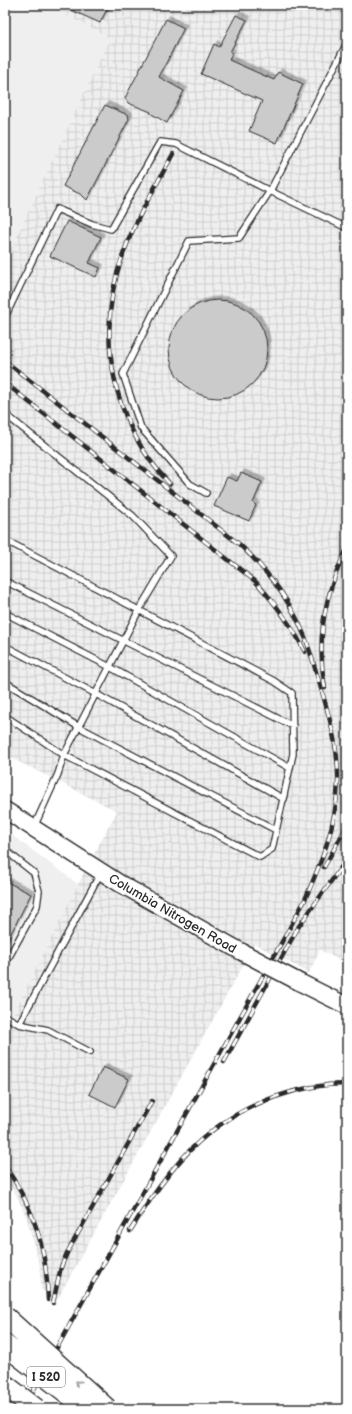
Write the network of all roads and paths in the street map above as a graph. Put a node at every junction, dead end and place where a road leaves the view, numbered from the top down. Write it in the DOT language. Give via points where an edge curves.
graph roads {
  1 [pos="347,43"];
  2 [pos="270,191"];
  3 [pos="347,228"];
  4 [pos="5,317"];
  5 [pos="5,414"];
  6 [pos="206,493"];
  7 [pos="5,540"];
  8 [pos="5,581"];
  9 [pos="139,610"];
  10 [pos="5,613"];
  11 [pos="123,641"];
  12 [pos="5,646"];
  13 [pos="110,666"];
  14 [pos="5,682"];
  15 [pos="96,694"];
  16 [pos="5,716"];
  17 [pos="293,726"];
  18 [pos="79,728"];
  19 [pos="64,755"];
  20 [pos="290,768"];
  21 [pos="284,799"];
  22 [pos="5,810"];
  23 [pos="33,829"];
  24 [pos="276,830"];
  25 [pos="5,850"];
  26 [pos="101,872"];
  27 [pos="5,964"];
  28 [pos="347,1006"];
  29 [pos="5,1016"];
  30 [pos="19,1024"];
  31 [pos="90,1052"];
  32 [pos="5,1317"];
  33 [pos="5,1345"];
  34 [pos="5,1385"];
  35 [pos="5,1401"];
  36 [pos="16,1409"];
  37 [pos="36,1409"];
  38 [pos="88,1409"];
  39 [pos="107,1409"];
  1 -- 2 [label="lane"];
  2 -- 3 [label="lane"];
  2 -- 4 [label="lane" via="176,144 160,142 111,229 57,209"];
  2 -- 6 [label="lane" via="239,238 189,241 123,374 141,428 190,484"];
  5 -- 9 [label="lane" via="133,516 171,556"];
  7 -- 9 [label="lane"];
  8 -- 11 [label="lane"];
  9 -- 11 [label="lane"];
  9 -- 17 [label="lane" via="292,693"];
  10 -- 13 [label="lane"];
  11 -- 13 [label="lane"];
  11 -- 17 [label="lane"];
  12 -- 15 [label="lane"];
  13 -- 15 [label="lane"];
  13 -- 20 [label="lane"];
  14 -- 18 [label="lane"];
  15 -- 18 [label="lane"];
  15 -- 21 [label="lane"];
  16 -- 19 [label="lane"];
  17 -- 20 [label="lane"];
  18 -- 19 [label="lane"];
  18 -- 24 [label="lane"];
  19 -- 23 [label="lane"];
  19 -- 24 [label="lane" via="260,857 272,849"];
  20 -- 21 [label="lane"];
  21 -- 24 [label="lane"];
  22 -- 23 [label="street, Columbia Nitrogen Road"];
  23 -- 26 [label="street, Columbia Nitrogen Road"];
  25 -- 27 [label="lane" via="34,873 39,891 37,906"];
  26 -- 28 [label="street, Columbia Nitrogen Road, bridge" via="242,952"];
  26 -- 30 [label="lane"];
  29 -- 30 [label="lane"];
  30 -- 31 [label="lane" via="48,1030"];
  39 -- 32 [label="highway, one-way, bridge"];
  33 -- 38 [label="highway, I 520, bridge"];
  34 -- 37 [label="highway, I 520, bridge"];
  35 -- 36 [label="highway"];
}
